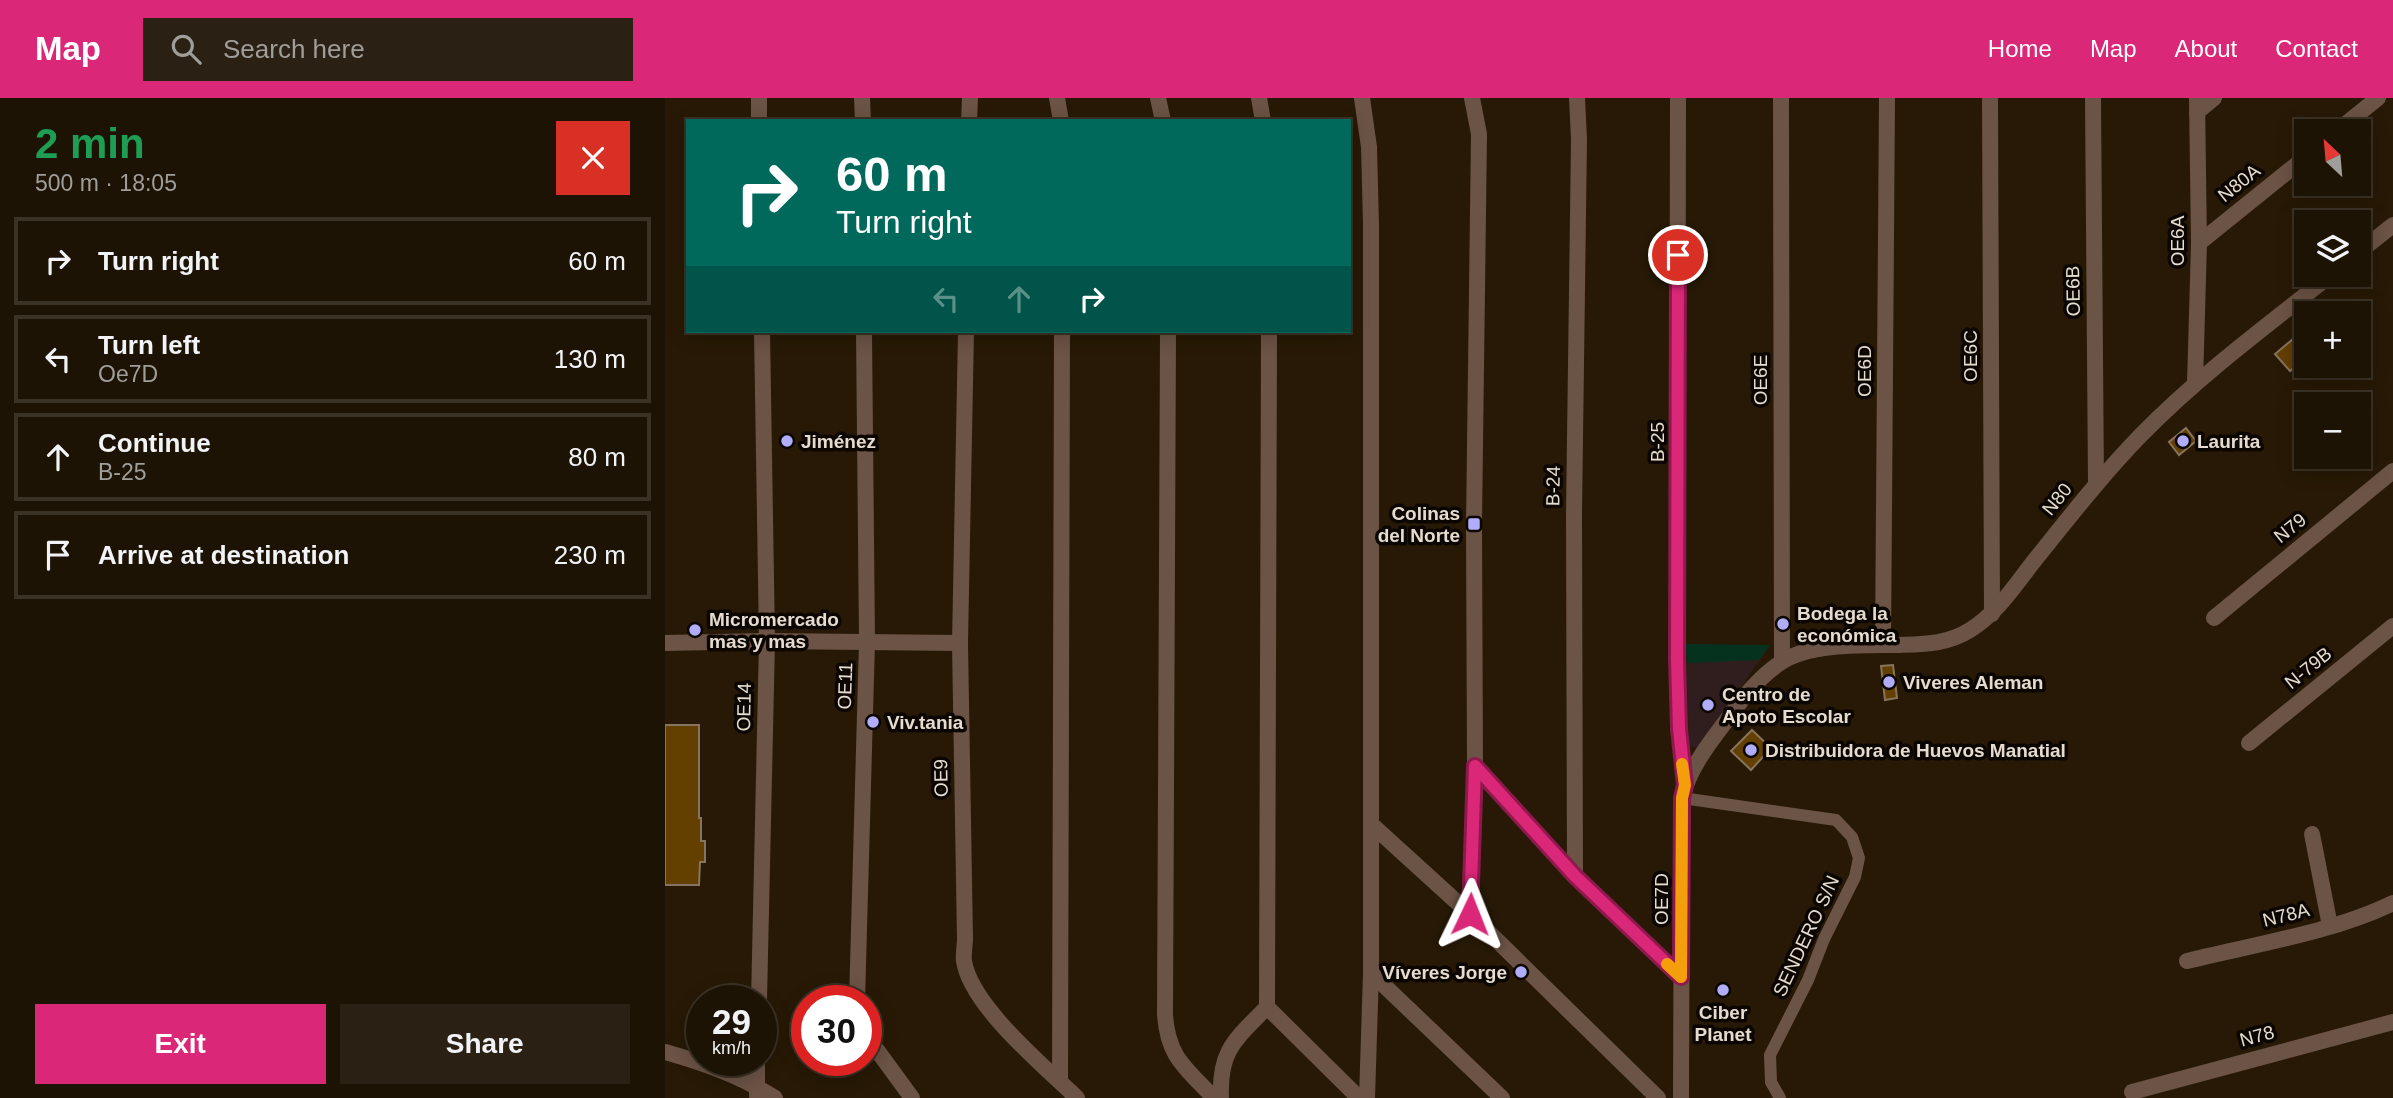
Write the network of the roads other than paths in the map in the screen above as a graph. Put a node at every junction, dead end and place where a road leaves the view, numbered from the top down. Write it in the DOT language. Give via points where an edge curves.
graph roads {
  1 [pos="759,98"];
  2 [pos="862,98"];
  3 [pos="970,98"];
  4 [pos="1057,98"];
  5 [pos="1158,98"];
  6 [pos="1259,98"];
  7 [pos="1362,98"];
  8 [pos="1472,98"];
  9 [pos="1577,98"];
  10 [pos="1678,98"];
  11 [pos="1781,98"];
  12 [pos="1887,98"];
  13 [pos="1990,98"];
  14 [pos="2093,98"];
  15 [pos="2214,98"];
  16 [pos="2378,98"];
  17 [pos="2197,105"];
  18 [pos="759,119"];
  19 [pos="863,119"];
  20 [pos="969,119"];
  21 [pos="1061,119"];
  22 [pos="1163,119"];
  23 [pos="1263,119"];
  24 [pos="2352,119"];
  25 [pos="2294,166"];
  26 [pos="2393,225"];
  27 [pos="2371,242"];
  28 [pos="2199,243"];
  29 [pos="2316,287"];
  30 [pos="762,333"];
  31 [pos="865,333"];
  32 [pos="965,333"];
  33 [pos="1062,333"];
  34 [pos="1168,333"];
  35 [pos="1269,333"];
  36 [pos="2195,384"];
  37 [pos="2393,471"];
  38 [pos="2096,484"];
  39 [pos="1992,614"];
  40 [pos="2214,618"];
  41 [pos="2393,626"];
  42 [pos="767,641"];
  43 [pos="867,642"];
  44 [pos="665,643"];
  45 [pos="960,643"];
  46 [pos="1883,645"];
  47 [pos="1782,661"];
  48 [pos="2249,743"];
  49 [pos="1475,766"];
  50 [pos="1684,792"];
  51 [pos="1371,824"];
  52 [pos="2312,834"];
  53 [pos="1575,876"];
  54 [pos="2393,903"];
  55 [pos="1470,914"];
  56 [pos="2330,926"];
  57 [pos="2187,961"];
  58 [pos="1371,973"];
  59 [pos="1681,977"];
  60 [pos="759,985"];
  61 [pos="857,985"];
  62 [pos="1267,1007"];
  63 [pos="2393,1022"];
  64 [pos="665,1052"];
  65 [pos="882,1057"];
  66 [pos="1059,1081"];
  67 [pos="757,1092"];
  68 [pos="2132,1092"];
  69 [pos="775,1098"];
  70 [pos="912,1098"];
  71 [pos="1077,1098"];
  72 [pos="1213,1098"];
  73 [pos="1221,1098"];
  74 [pos="1359,1098"];
  75 [pos="1367,1098"];
  76 [pos="1502,1098"];
  77 [pos="1658,1098"];
  78 [pos="1681,1098"];
  79 [pos="1780,1098"];
  1 -- 18 [label="street"];
  2 -- 19 [label="street"];
  3 -- 20 [label="street"];
  4 -- 21 [label="street"];
  5 -- 22 [label="street"];
  6 -- 23 [label="street"];
  7 -- 51 [label="street" via="1369,147 1371,225"];
  8 -- 49 [label="street" via="1479,134"];
  9 -- 53 [label="street, B-24"];
  10 -- 50 [label="street, B-25" via="1677,658"];
  11 -- 47 [label="street, OE6E"];
  12 -- 46 [label="street, OE6D"];
  13 -- 39 [label="street, OE6C"];
  14 -- 38 [label="street, OE6B"];
  15 -- 17 [label="street"];
  16 -- 24 [label="street"];
  17 -- 28 [label="street, OE6A"];
  25 -- 28 [label="street, N80A"];
  26 -- 27 [label="street"];
  28 -- 36 [label="street, OE6A"];
  29 -- 36 [label="street, N80"];
  30 -- 42 [label="street, OE14"];
  31 -- 43 [label="street, OE11"];
  32 -- 45 [label="street, OE9"];
  33 -- 66 [label="street"];
  34 -- 72 [label="street" via="1165,1025 1172,1052"];
  35 -- 62 [label="street"];
  36 -- 38 [label="street, N80"];
  37 -- 40 [label="street, N79"];
  38 -- 39 [label="street, N80"];
  39 -- 46 [label="street, N80" via="1953,639 1931,645"];
  41 -- 48 [label="street, N-79B"];
  42 -- 43 [label="street"];
  42 -- 44 [label="street"];
  42 -- 60 [label="street, OE14"];
  43 -- 45 [label="street"];
  43 -- 61 [label="street, OE11"];
  45 -- 66 [label="street, OE9" via="964,959 970,979 1003,1027"];
  46 -- 47 [label="street, N80" via="1819,649"];
  47 -- 50 [label="street" via="1744,696 1692,769"];
  49 -- 53 [label="street"];
  49 -- 55 [label="street"];
  50 -- 59 [label="street, OE7D"];
  50 -- 79 [label="street, SENDERO S/N" via="1836,820 1852,837 1859,858 1855,877 1770,1055 1770,1082"];
  51 -- 55 [label="street"];
  51 -- 58 [label="street"];
  52 -- 56 [label="street"];
  53 -- 59 [label="street"];
  54 -- 56 [label="street, N78A"];
  55 -- 77 [label="street"];
  56 -- 57 [label="street, N78A"];
  58 -- 75 [label="street"];
  58 -- 76 [label="street"];
  59 -- 78 [label="street, OE7D"];
  62 -- 73 [label="street" via="1222,1061"];
  62 -- 74 [label="street"];
  63 -- 68 [label="street, N78"];
  64 -- 67 [label="street" via="714,1066"];
  65 -- 70 [label="street"];
  66 -- 71 [label="street, OE9"];
  67 -- 69 [label="street"];
}
